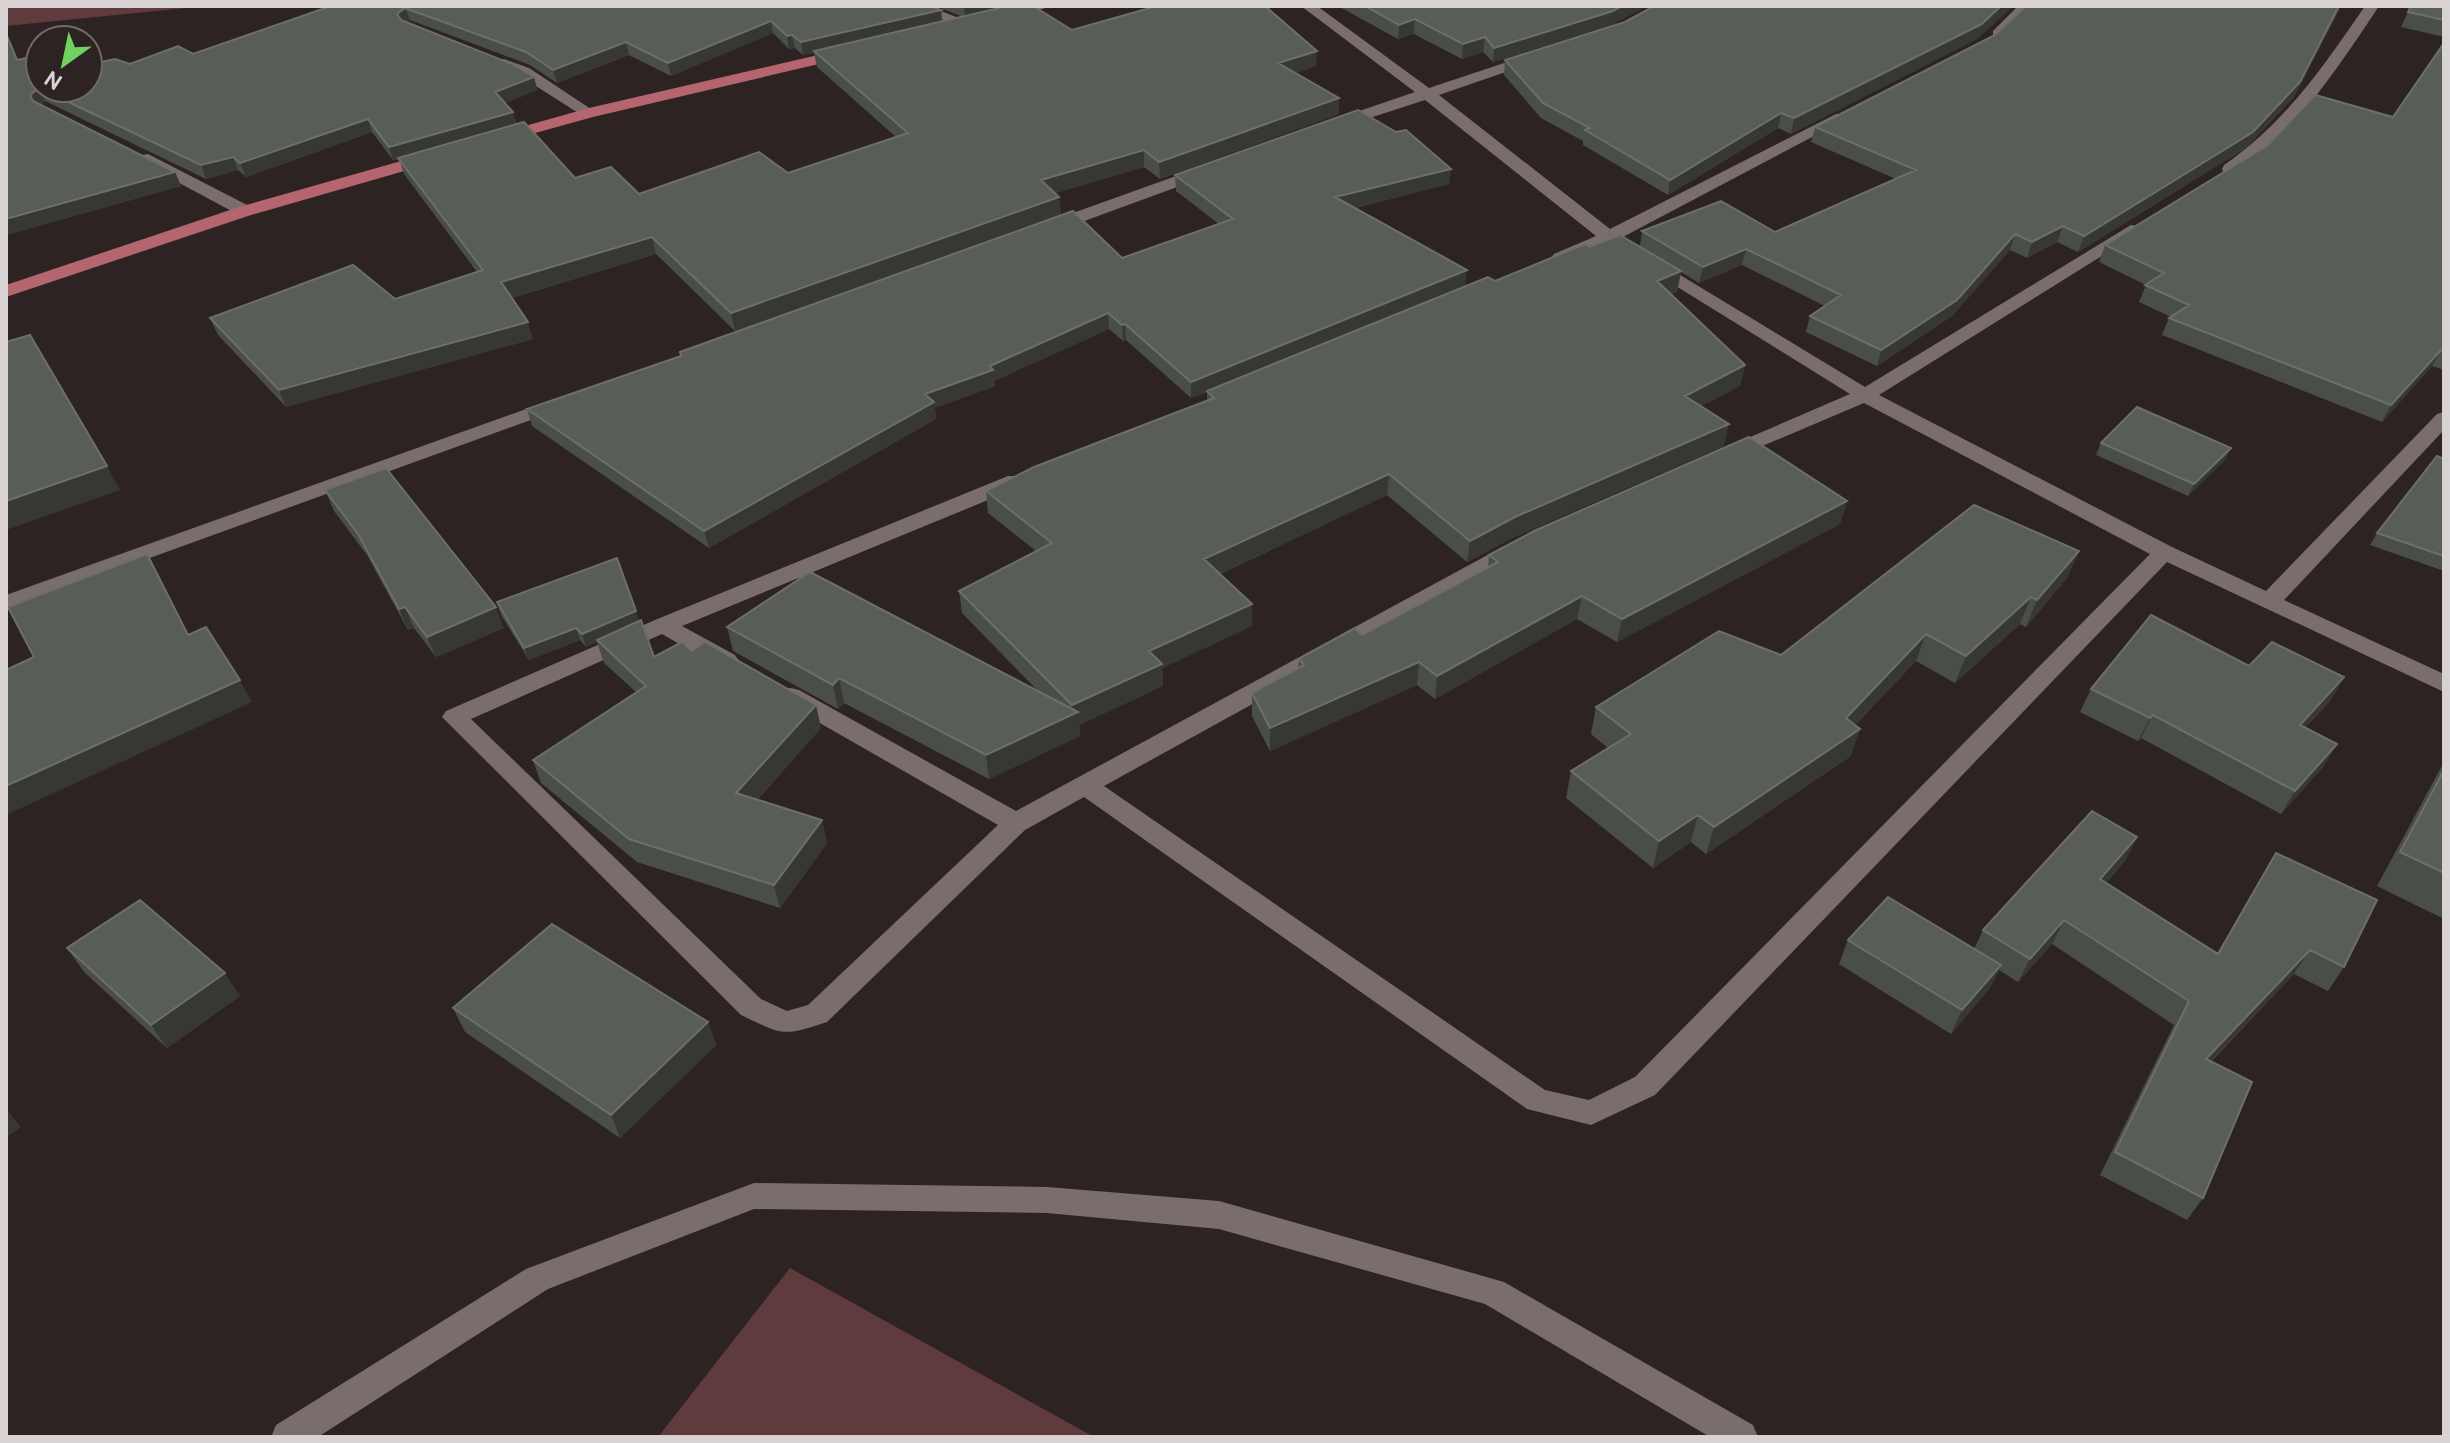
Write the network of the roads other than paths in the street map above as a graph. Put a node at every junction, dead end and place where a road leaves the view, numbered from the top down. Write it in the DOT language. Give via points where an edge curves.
graph roads {
  1 [pos="913,6"];
  2 [pos="1045,6"];
  3 [pos="1308,6"];
  4 [pos="2026,6"];
  5 [pos="2372,6"];
  6 [pos="970,25"];
  7 [pos="939,32"];
  8 [pos="1984,44"];
  9 [pos="863,49"];
  10 [pos="1543,54"];
  11 [pos="495,60"];
  12 [pos="1425,92"];
  13 [pos="1858,109"];
  14 [pos="589,113"];
  15 [pos="1320,130"];
  16 [pos="484,142"];
  17 [pos="128,149"];
  18 [pos="454,151"];
  19 [pos="1216,167"];
  20 [pos="2214,179"];
  21 [pos="245,211"];
  22 [pos="2147,220"];
  23 [pos="1037,232"];
  24 [pos="1607,238"];
  25 [pos="1534,269"];
  26 [pos="6,291"];
  27 [pos="1865,395"];
  28 [pos="574,399"];
  29 [pos="2444,418"];
  30 [pos="1704,464"];
  31 [pos="1032,474"];
  32 [pos="1535,540"];
  33 [pos="2164,552"];
  34 [pos="6,603"];
  35 [pos="2268,603"];
  36 [pos="663,625"];
  37 [pos="745,670"];
  38 [pos="2444,684"];
  39 [pos="772,686"];
  40 [pos="1085,785"];
  41 [pos="1016,823"];
  42 [pos="288,1437"];
  43 [pos="1741,1437"];
  1 -- 6 [label="street"];
  2 -- 6 [label="main road"];
  3 -- 12 [label="street"];
  4 -- 8 [label="street"];
  5 -- 20 [label="street" via="2318,85 2254,154"];
  6 -- 7 [label="main road"];
  9 -- 14 [label="main road"];
  10 -- 12 [label="street"];
  11 -- 14 [label="street" via="523,71"];
  12 -- 15 [label="street"];
  12 -- 24 [label="street"];
  13 -- 24 [label="street"];
  14 -- 16 [label="main road"];
  17 -- 21 [label="street"];
  18 -- 21 [label="main road"];
  19 -- 23 [label="street"];
  21 -- 26 [label="main road"];
  22 -- 27 [label="street"];
  24 -- 25 [label="street"];
  24 -- 27 [label="street"];
  27 -- 30 [label="street"];
  27 -- 33 [label="street"];
  28 -- 34 [label="street"];
  29 -- 35 [label="street"];
  31 -- 36 [label="street"];
  32 -- 40 [label="street"];
  33 -- 35 [label="street"];
  33 -- 40 [label="street" via="1645,1086 1591,1113 1537,1100"];
  35 -- 38 [label="street"];
  36 -- 37 [label="street"];
  36 -- 41 [label="street" via="454,717 751,1007 785,1023 817,1014"];
  39 -- 41 [label="street"];
  40 -- 41 [label="street"];
  42 -- 43 [label="street" via="537,1279 754,1196 1047,1200 1219,1215 1493,1292"];
}
